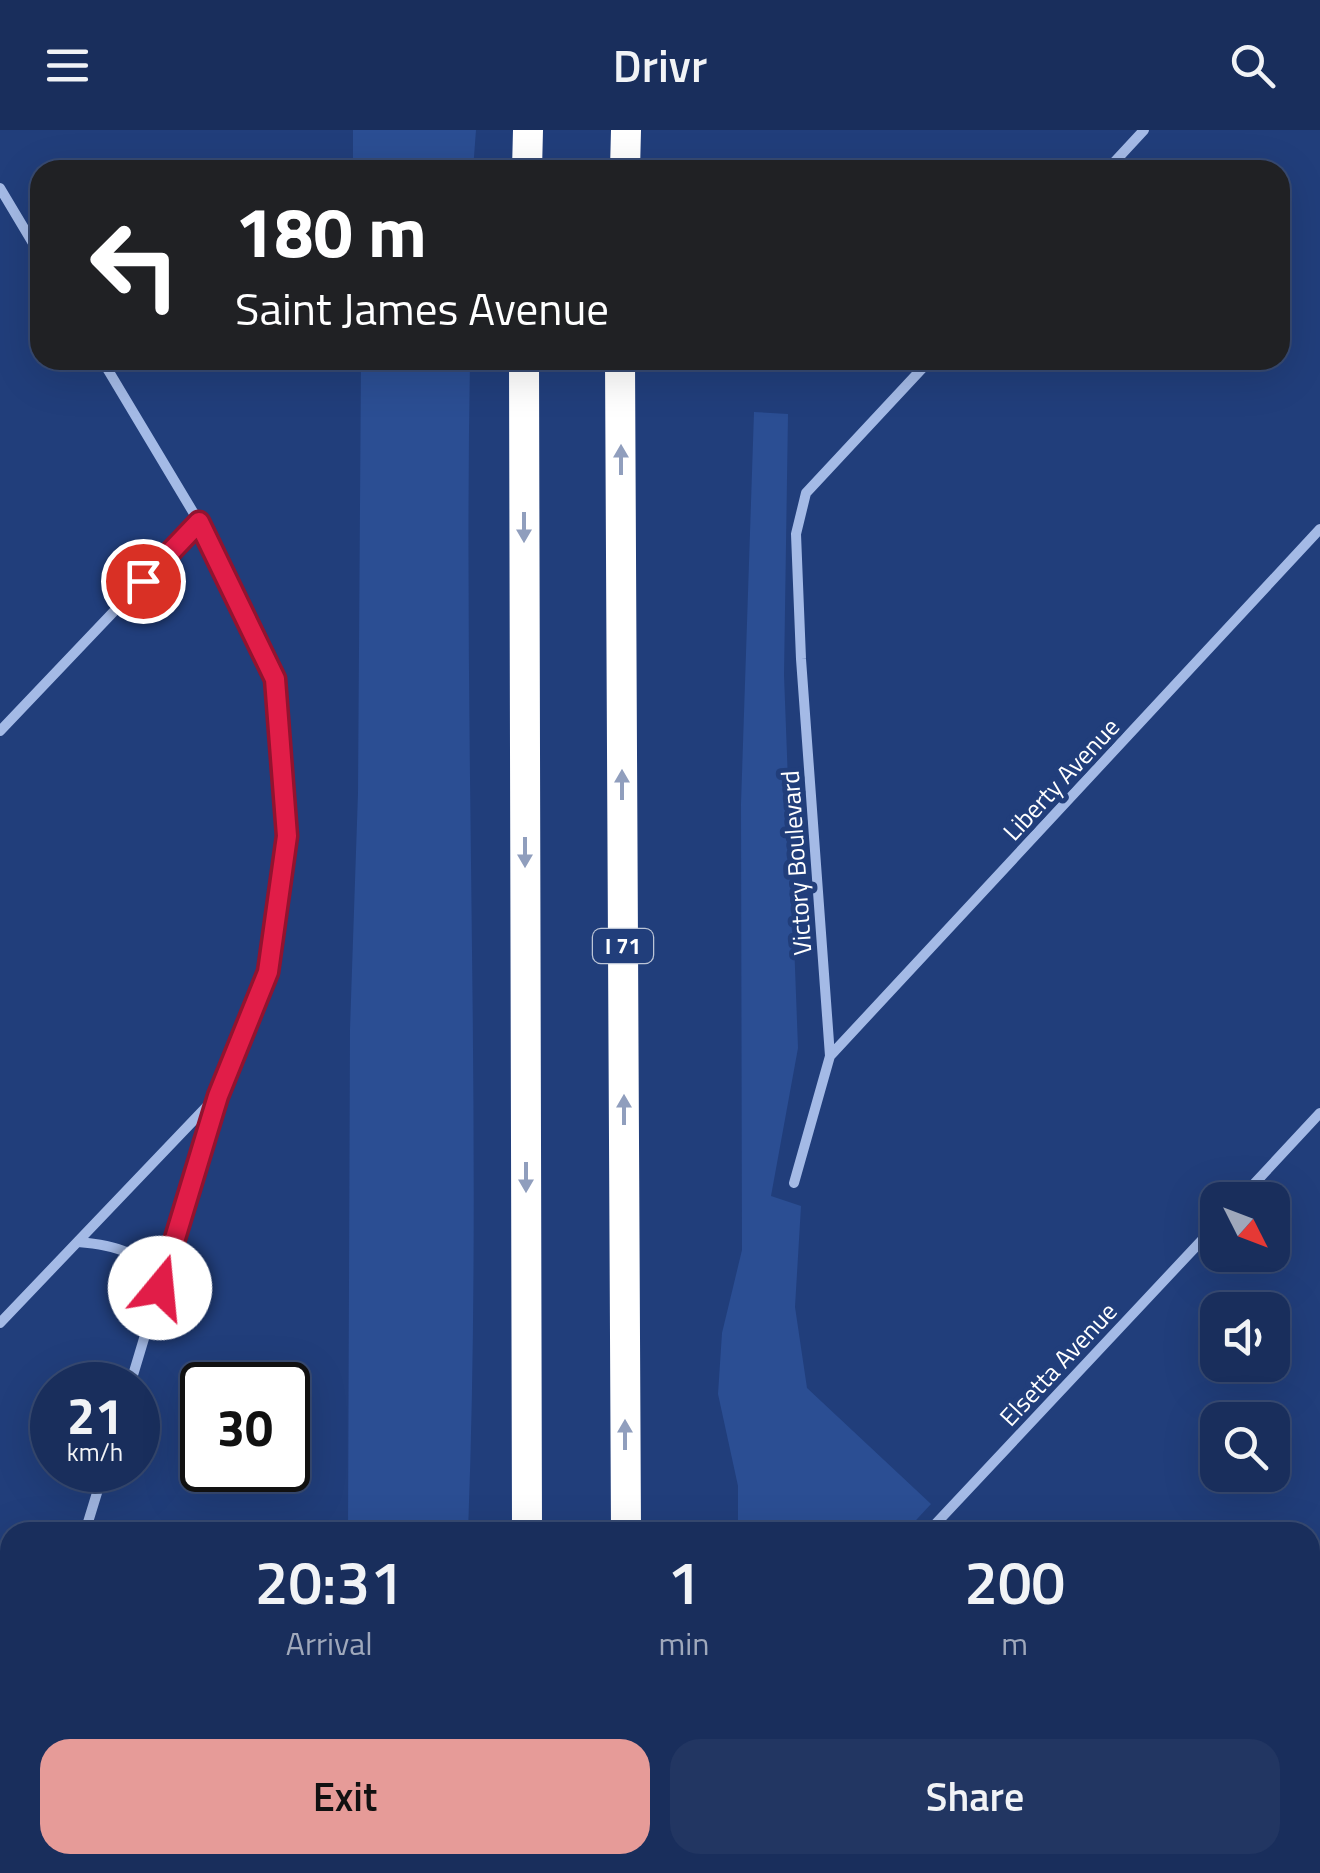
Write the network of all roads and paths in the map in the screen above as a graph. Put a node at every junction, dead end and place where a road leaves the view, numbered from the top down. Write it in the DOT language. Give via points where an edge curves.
graph roads {
  1 [pos="528,130"];
  2 [pos="626,130"];
  3 [pos="1144,130"];
  4 [pos="527,160"];
  5 [pos="624,160"];
  6 [pos="1116,160"];
  7 [pos="0,188"];
  8 [pos="30,239"];
  9 [pos="108,370"];
  10 [pos="524,370"];
  11 [pos="620,370"];
  12 [pos="921,370"];
  13 [pos="199,522"];
  14 [pos="1320,529"];
  15 [pos="0,731"];
  16 [pos="830,1056"];
  17 [pos="218,1096"];
  18 [pos="1320,1114"];
  19 [pos="1256,1182"];
  20 [pos="794,1184"];
  21 [pos="78,1242"];
  22 [pos="1200,1242"];
  23 [pos="160,1288"];
  24 [pos="0,1324"];
  25 [pos="137,1362"];
  26 [pos="97,1492"];
  27 [pos="88,1522"];
  28 [pos="525,1522"];
  29 [pos="626,1522"];
  30 [pos="937,1522"];
  1 -- 4 [label="highway"];
  2 -- 5 [label="highway"];
  3 -- 6 [label="street"];
  7 -- 8 [label="street"];
  9 -- 13 [label="street"];
  10 -- 28 [label="highway, one-way"];
  29 -- 11 [label="highway, I 71, one-way"];
  12 -- 16 [label="street, Victory Boulevard" via="806,493 796,534"];
  13 -- 15 [label="street"];
  13 -- 17 [label="street" via="275,679 287,836 268,972"];
  14 -- 16 [label="street, Liberty Avenue"];
  16 -- 20 [label="street, Victory Boulevard"];
  17 -- 21 [label="street"];
  17 -- 23 [label="street"];
  18 -- 19 [label="street"];
  21 -- 23 [label="street" via="129,1251"];
  21 -- 24 [label="street"];
  22 -- 30 [label="street, Elsetta Avenue"];
  23 -- 25 [label="street"];
  26 -- 27 [label="street"];
}
